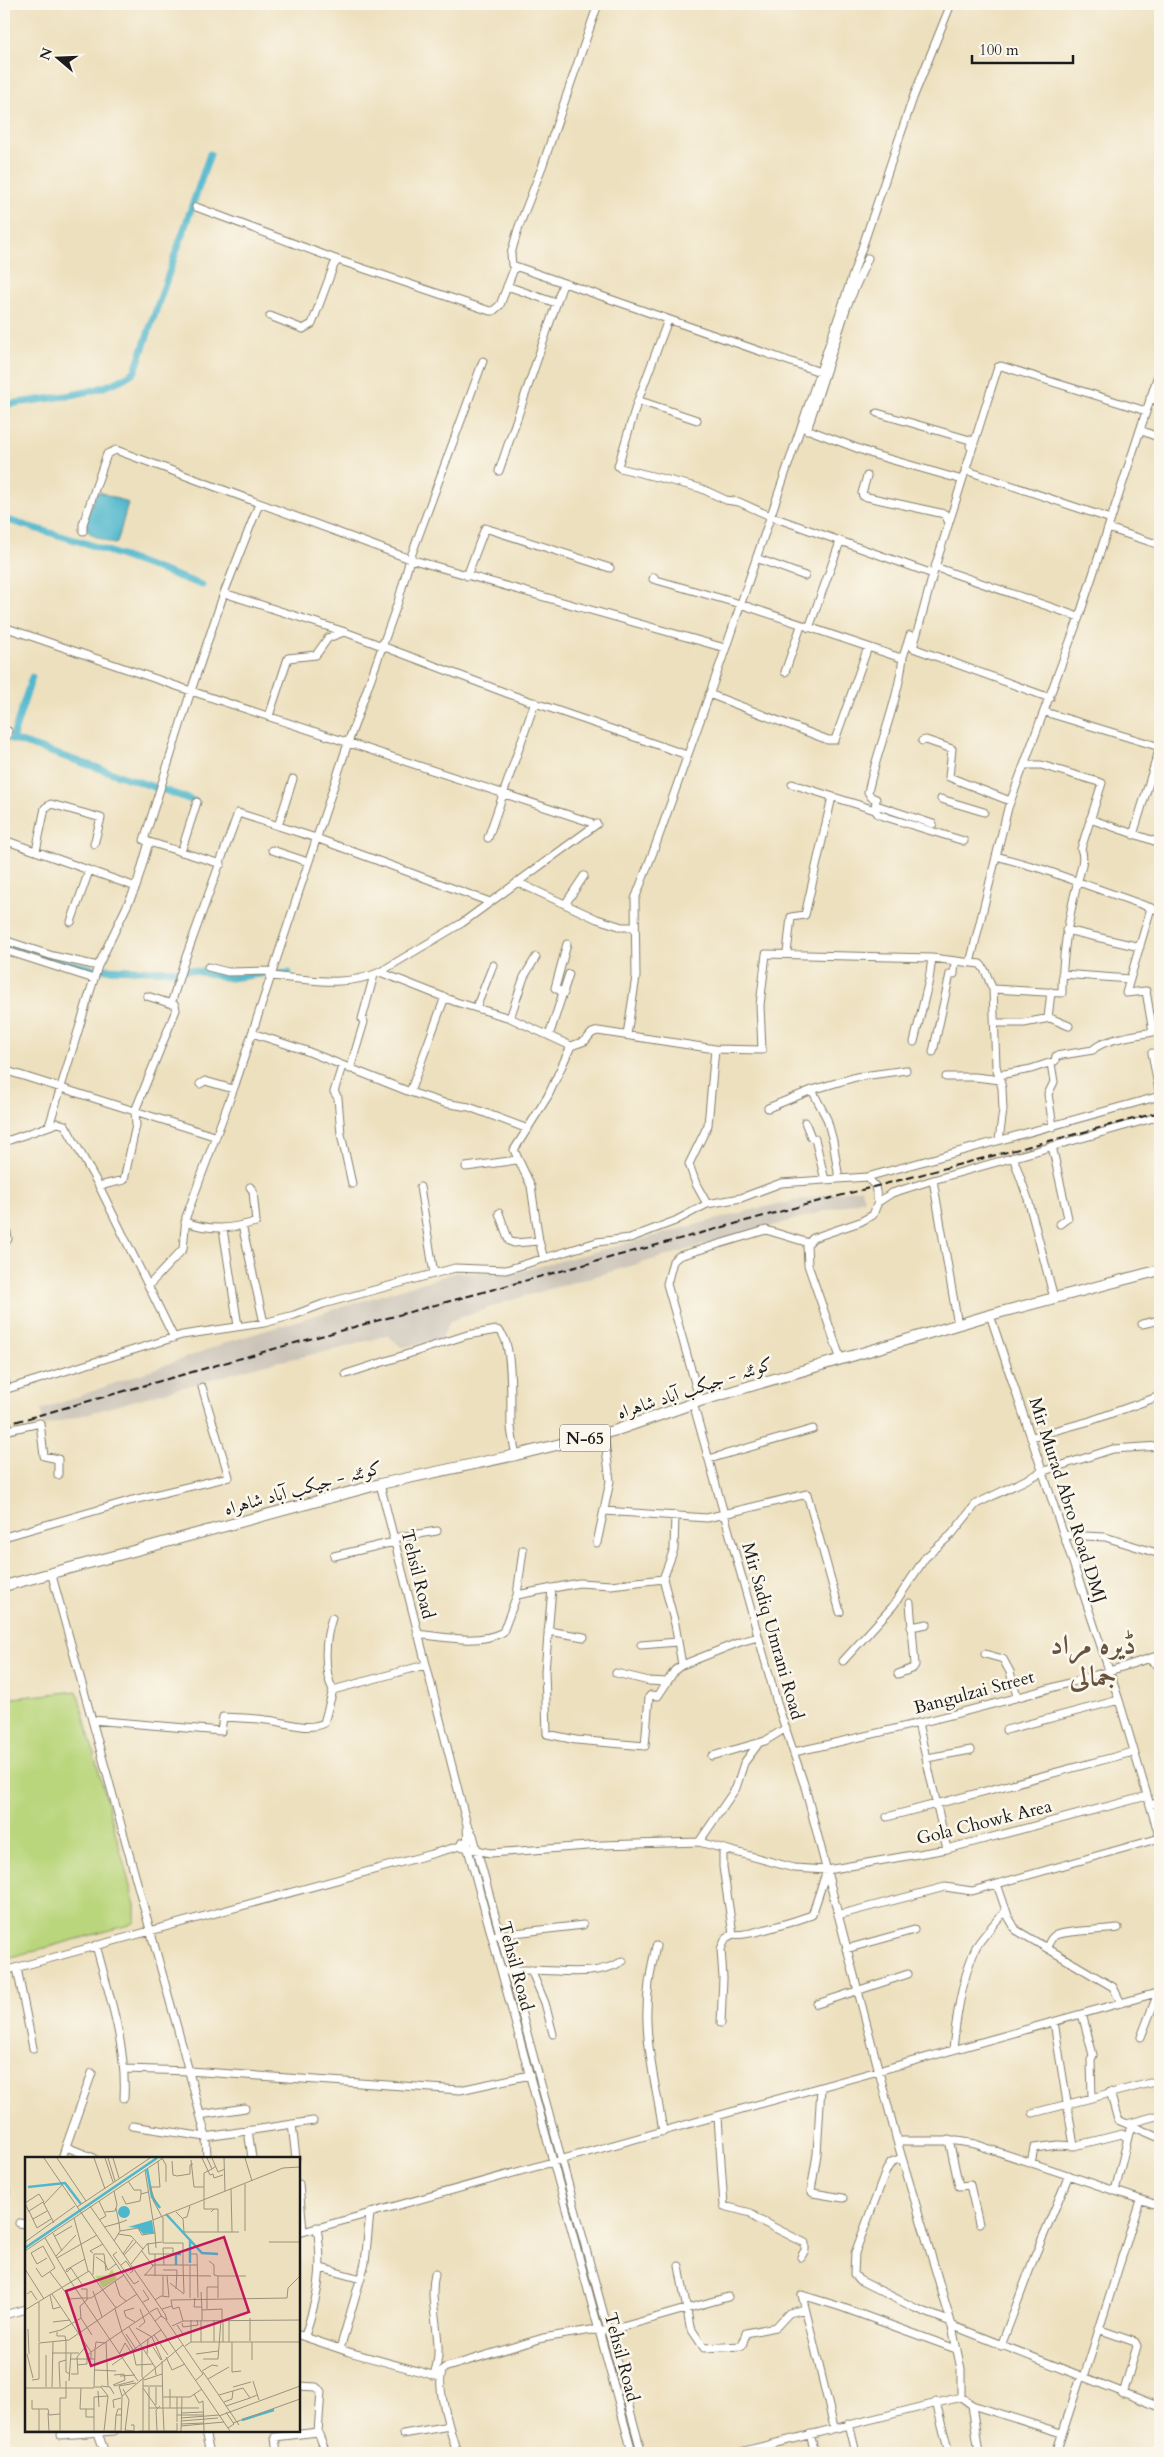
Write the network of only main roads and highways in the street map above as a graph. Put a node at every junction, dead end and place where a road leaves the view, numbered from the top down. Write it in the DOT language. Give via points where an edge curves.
graph roads {
  1 [pos="1160,1270"];
  2 [pos="4,1586"];
  1 -- 2 [label="highway, کوئٹہ - جیکب آباد شاہراہ / N-65" via="990,1315 604,1433 380,1484"];
}
